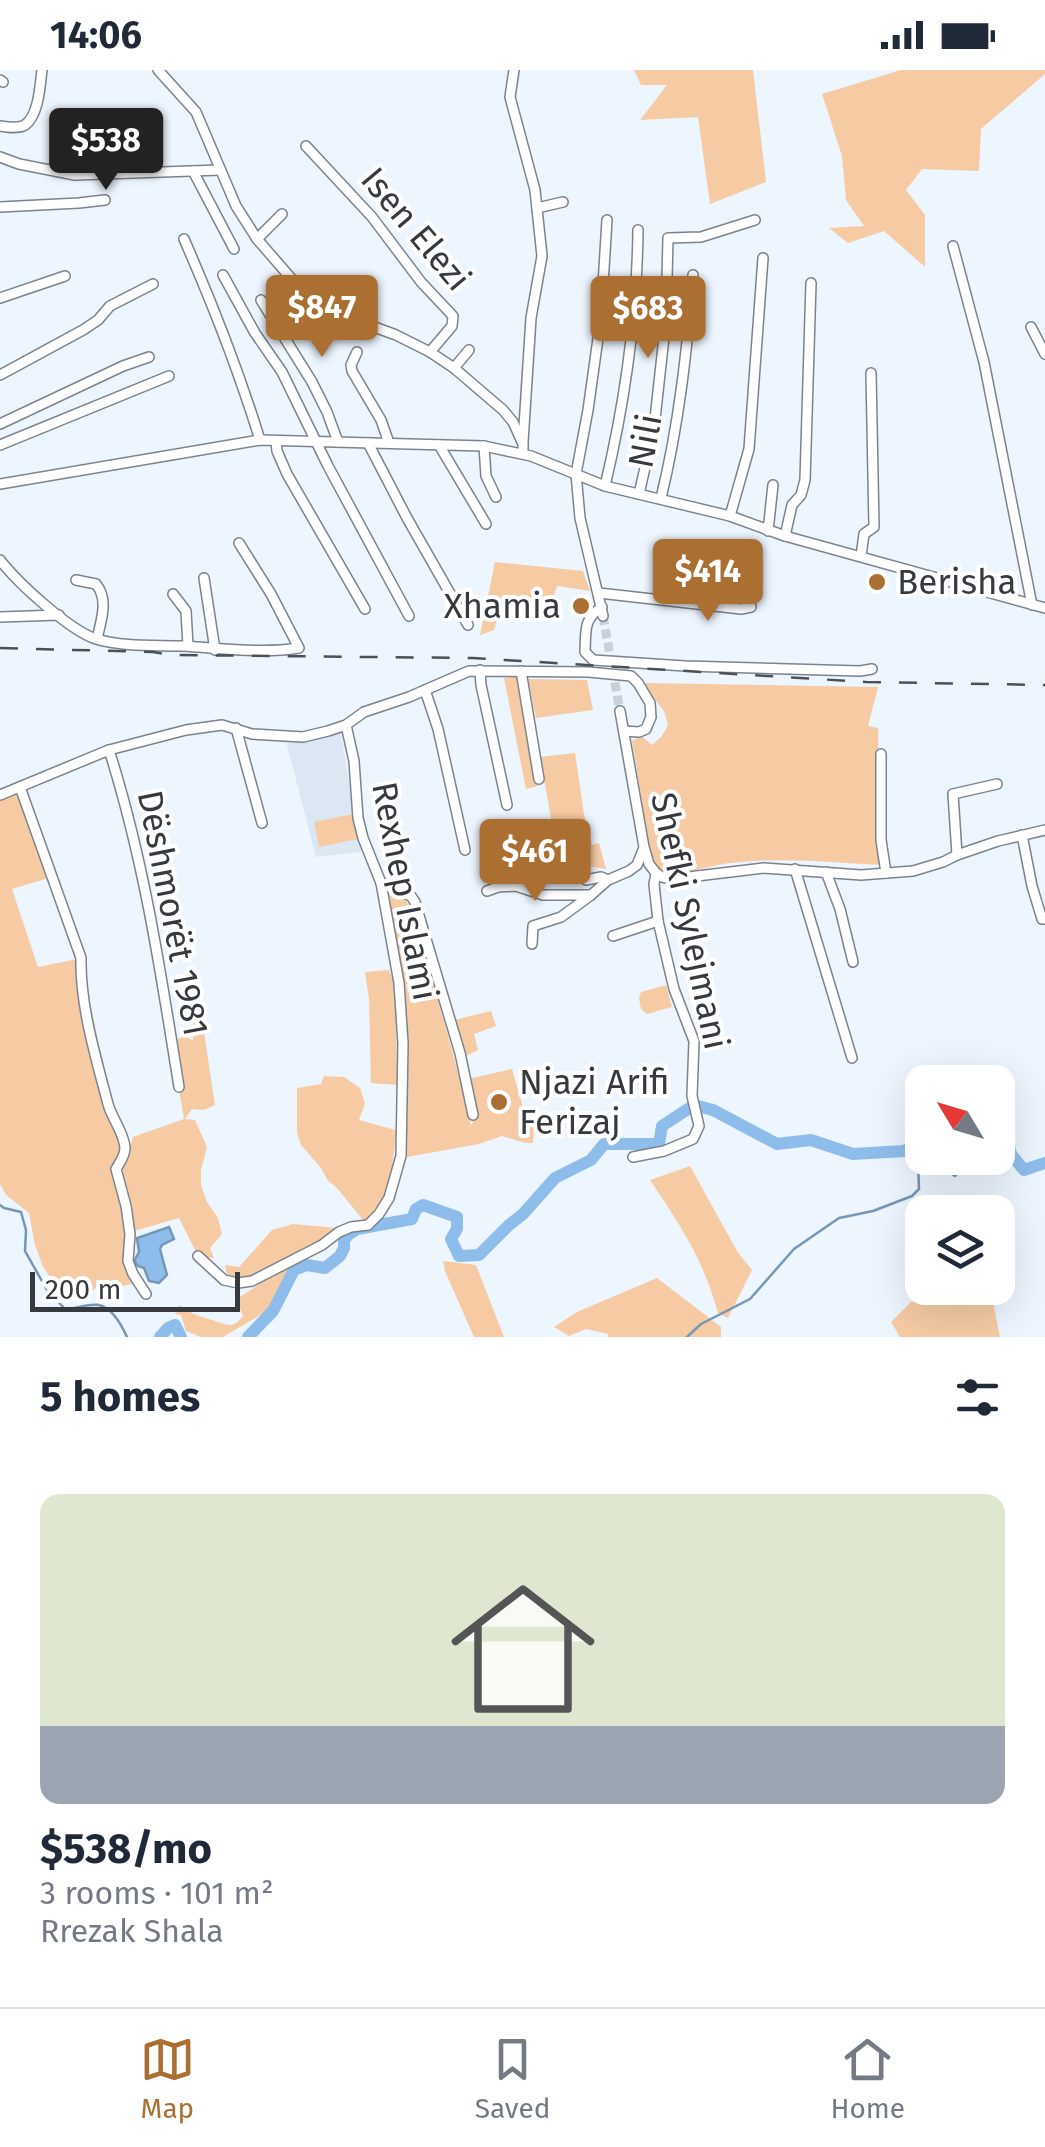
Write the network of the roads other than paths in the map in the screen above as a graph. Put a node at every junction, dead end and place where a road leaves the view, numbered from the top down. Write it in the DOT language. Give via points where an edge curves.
graph roads {
  1 [pos="42,70"];
  2 [pos="158,70"];
  3 [pos="514,70"];
  4 [pos="0,126"];
  5 [pos="306,146"];
  6 [pos="0,157"];
  7 [pos="220,170"];
  8 [pos="193,171"];
  9 [pos="105,200"];
  10 [pos="563,202"];
  11 [pos="0,207"];
  12 [pos="538,208"];
  13 [pos="282,214"];
  14 [pos="607,220"];
  15 [pos="755,220"];
  16 [pos="638,230"];
  17 [pos="184,239"];
  18 [pos="257,239"];
  19 [pos="954,246"];
  20 [pos="234,249"];
  21 [pos="764,258"];
  22 [pos="693,275"];
  23 [pos="66,276"];
  24 [pos="223,276"];
  25 [pos="811,283"];
  26 [pos="153,284"];
  27 [pos="0,298"];
  28 [pos="261,300"];
  29 [pos="1031,327"];
  30 [pos="469,350"];
  31 [pos="356,352"];
  32 [pos="430,352"];
  33 [pos="1045,354"];
  34 [pos="150,357"];
  35 [pos="454,368"];
  36 [pos="872,372"];
  37 [pos="0,376"];
  38 [pos="169,376"];
  39 [pos="0,424"];
  40 [pos="260,440"];
  41 [pos="276,442"];
  42 [pos="338,442"];
  43 [pos="318,443"];
  44 [pos="368,443"];
  45 [pos="389,444"];
  46 [pos="0,445"];
  47 [pos="439,445"];
  48 [pos="484,446"];
  49 [pos="523,449"];
  50 [pos="576,474"];
  51 [pos="0,484"];
  52 [pos="774,485"];
  53 [pos="606,486"];
  54 [pos="639,494"];
  55 [pos="496,497"];
  56 [pos="662,498"];
  57 [pos="730,516"];
  58 [pos="486,524"];
  59 [pos="768,531"];
  60 [pos="785,536"];
  61 [pos="239,543"];
  62 [pos="861,556"];
  63 [pos="0,560"];
  64 [pos="204,578"];
  65 [pos="742,578"];
  66 [pos="76,580"];
  67 [pos="173,594"];
  68 [pos="599,594"];
  69 [pos="1032,605"];
  70 [pos="1045,608"];
  71 [pos="365,609"];
  72 [pos="59,615"];
  73 [pos="409,616"];
  74 [pos="0,617"];
  75 [pos="468,625"];
  76 [pos="97,639"];
  77 [pos="188,646"];
  78 [pos="215,650"];
  79 [pos="872,669"];
  80 [pos="480,670"];
  81 [pos="521,671"];
  82 [pos="426,690"];
  83 [pos="620,711"];
  84 [pos="346,725"];
  85 [pos="236,728"];
  86 [pos="624,731"];
  87 [pos="109,750"];
  88 [pos="880,754"];
  89 [pos="539,780"];
  90 [pos="997,784"];
  91 [pos="20,787"];
  92 [pos="0,795"];
  93 [pos="507,805"];
  94 [pos="262,823"];
  95 [pos="1045,830"];
  96 [pos="1022,834"];
  97 [pos="644,847"];
  98 [pos="465,850"];
  99 [pos="958,855"];
  100 [pos="634,867"];
  101 [pos="652,869"];
  102 [pos="795,869"];
  103 [pos="826,872"];
  104 [pos="886,873"];
  105 [pos="586,880"];
  106 [pos="608,880"];
  107 [pos="380,883"];
  108 [pos="487,890"];
  109 [pos="591,894"];
  110 [pos="1045,919"];
  111 [pos="658,921"];
  112 [pos="614,936"];
  113 [pos="532,944"];
  114 [pos="853,962"];
  115 [pos="852,1058"];
  116 [pos="180,1087"];
  117 [pos="473,1115"];
  118 [pos="633,1157"];
  119 [pos="198,1256"];
  120 [pos="252,1281"];
  121 [pos="244,1292"];
  122 [pos="146,1294"];
  1 -- 4 [label="street" via="27,123"];
  2 -- 7 [label="street" via="196,112"];
  3 -- 12 [label="street" via="510,97"];
  5 -- 32 [label="street, Isen Elezi" via="453,316"];
  6 -- 8 [label="street" via="74,175"];
  7 -- 8 [label="street"];
  7 -- 18 [label="street"];
  8 -- 20 [label="street"];
  9 -- 11 [label="street"];
  10 -- 12 [label="street"];
  12 -- 49 [label="street" via="542,256"];
  13 -- 18 [label="street"];
  14 -- 50 [label="street" via="601,317"];
  15 -- 54 [label="street" via="701,237 668,238 654,428"];
  16 -- 53 [label="street" via="635,315"];
  17 -- 40 [label="street"];
  18 -- 32 [label="street" via="312,296"];
  19 -- 69 [label="street"];
  21 -- 57 [label="street" via="749,449"];
  22 -- 56 [label="street, Nili" via="686,366"];
  23 -- 27 [label="street"];
  24 -- 43 [label="street"];
  25 -- 60 [label="street" via="804,480"];
  26 -- 37 [label="street"];
  28 -- 42 [label="street" via="312,382"];
  29 -- 33 [label="street"];
  30 -- 35 [label="street"];
  31 -- 45 [label="street" via="352,371"];
  32 -- 35 [label="street"];
  34 -- 39 [label="street"];
  35 -- 49 [label="street" via="504,410"];
  36 -- 62 [label="street" via="874,527 864,534"];
  38 -- 46 [label="street"];
  40 -- 41 [label="street"];
  40 -- 51 [label="street"];
  41 -- 43 [label="street"];
  41 -- 71 [label="street" via="287,474"];
  42 -- 43 [label="street"];
  42 -- 44 [label="street"];
  43 -- 73 [label="street"];
  44 -- 45 [label="street"];
  44 -- 75 [label="street"];
  45 -- 47 [label="street"];
  47 -- 48 [label="street"];
  47 -- 58 [label="street"];
  48 -- 49 [label="street"];
  48 -- 55 [label="street"];
  49 -- 50 [label="street"];
  50 -- 53 [label="street"];
  50 -- 68 [label="street"];
  52 -- 59 [label="street"];
  53 -- 54 [label="street"];
  54 -- 56 [label="street"];
  56 -- 57 [label="street"];
  57 -- 59 [label="street"];
  59 -- 60 [label="street"];
  60 -- 62 [label="street"];
  61 -- 78 [label="street" via="299,648"];
  62 -- 69 [label="street"];
  63 -- 72 [label="street"];
  64 -- 78 [label="street"];
  65 -- 68 [label="street" via="751,607"];
  66 -- 76 [label="street" via="102,592"];
  67 -- 77 [label="street" via="186,611"];
  68 -- 79 [label="street" via="602,611 589,616 586,630 585,652 594,660"];
  69 -- 70 [label="street"];
  72 -- 74 [label="street"];
  72 -- 76 [label="street"];
  76 -- 77 [label="street"];
  77 -- 78 [label="street"];
  80 -- 81 [label="street"];
  80 -- 82 [label="street"];
  80 -- 93 [label="street"];
  81 -- 86 [label="street" via="631,676 652,716 646,729"];
  81 -- 89 [label="street"];
  82 -- 84 [label="street"];
  82 -- 98 [label="street"];
  83 -- 86 [label="street, Shefki Sylejmani"];
  84 -- 85 [label="street" via="303,737"];
  84 -- 107 [label="street, Rexhep Islami" via="358,818"];
  85 -- 87 [label="street" via="186,730"];
  85 -- 94 [label="street"];
  86 -- 97 [label="street, Shefki Sylejmani"];
  87 -- 91 [label="street"];
  87 -- 116 [label="street, Dëshmorët 1981" via="151,916"];
  88 -- 104 [label="street"];
  90 -- 99 [label="street" via="953,794"];
  91 -- 92 [label="street"];
  91 -- 122 [label="street" via="81,958 86,1011 124,1148 116,1169 130,1234 128,1261"];
  95 -- 96 [label="street"];
  96 -- 99 [label="street"];
  96 -- 110 [label="street"];
  97 -- 100 [label="street"];
  97 -- 101 [label="street, Shefki Sylejmani"];
  99 -- 104 [label="street"];
  100 -- 101 [label="street"];
  100 -- 106 [label="street"];
  101 -- 102 [label="street" via="672,879"];
  101 -- 111 [label="street, Shefki Sylejmani"];
  102 -- 103 [label="street"];
  102 -- 115 [label="street"];
  103 -- 104 [label="street"];
  103 -- 114 [label="street"];
  105 -- 106 [label="street"];
  106 -- 109 [label="street"];
  107 -- 117 [label="street" via="415,902"];
  107 -- 120 [label="street, Rexhep Islami" via="402,1017 401,1156 389,1198 368,1225 339,1232"];
  108 -- 109 [label="street" via="516,886 544,895"];
  109 -- 113 [label="street" via="561,917 532,926"];
  111 -- 112 [label="street"];
  111 -- 118 [label="street, Shefki Sylejmani" via="694,1041 698,1126 693,1139"];
  119 -- 120 [label="street" via="224,1280"];
  120 -- 121 [label="street"];
}
